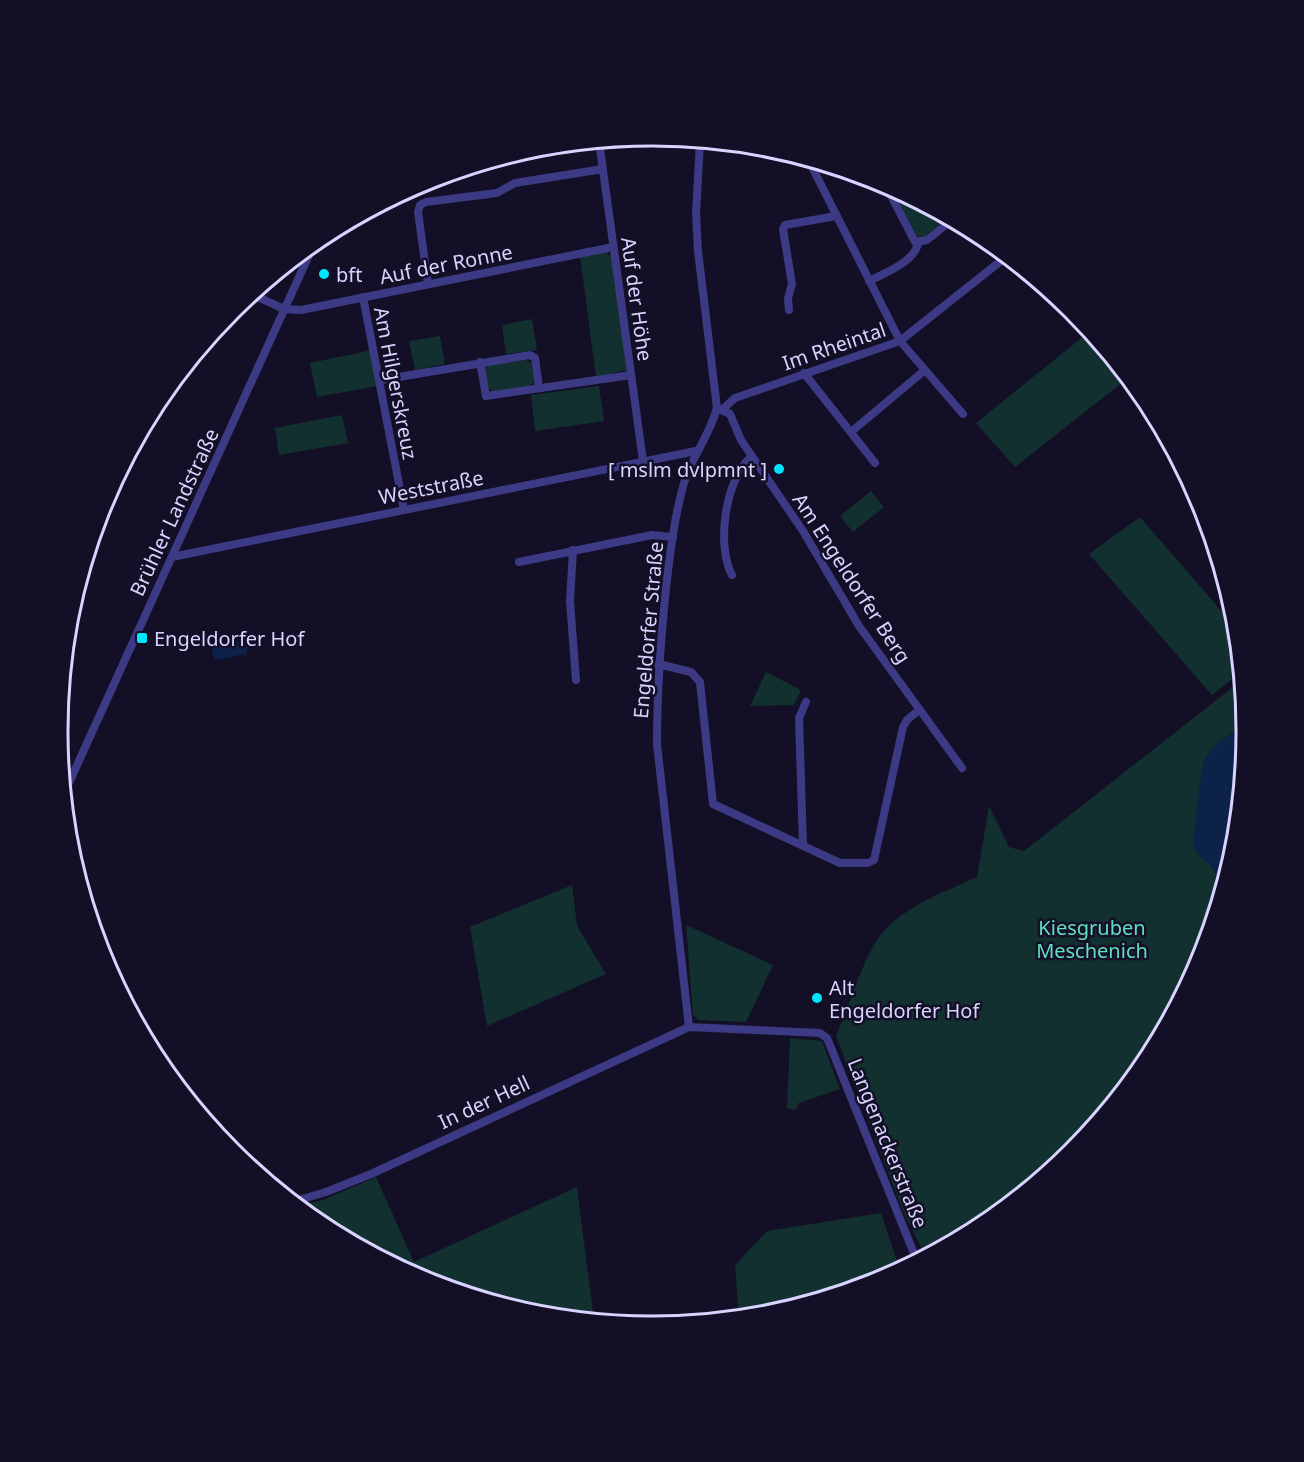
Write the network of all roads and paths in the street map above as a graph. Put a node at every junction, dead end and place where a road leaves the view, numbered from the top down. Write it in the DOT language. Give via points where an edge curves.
graph roads {
  1 [pos="600,149"];
  2 [pos="700,149"];
  3 [pos="603,169"];
  4 [pos="813,169"];
  5 [pos="892,198"];
  6 [pos="836,216"];
  7 [pos="945,226"];
  8 [pos="918,244"];
  9 [pos="614,247"];
  10 [pos="307,259"];
  11 [pos="1000,261"];
  12 [pos="869,281"];
  13 [pos="428,284"];
  14 [pos="363,297"];
  15 [pos="260,298"];
  16 [pos="284,309"];
  17 [pos="789,310"];
  18 [pos="900,341"];
  19 [pos="480,362"];
  20 [pos="925,370"];
  21 [pos="804,373"];
  22 [pos="631,375"];
  23 [pos="381,380"];
  24 [pos="539,388"];
  25 [pos="720,409"];
  26 [pos="963,414"];
  27 [pos="851,432"];
  28 [pos="696,451"];
  29 [pos="752,456"];
  30 [pos="643,461"];
  31 [pos="875,463"];
  32 [pos="404,510"];
  33 [pos="673,537"];
  34 [pos="573,550"];
  35 [pos="172,556"];
  36 [pos="519,562"];
  37 [pos="732,575"];
  38 [pos="658,664"];
  39 [pos="576,680"];
  40 [pos="806,702"];
  41 [pos="920,710"];
  42 [pos="962,768"];
  43 [pos="70,780"];
  44 [pos="803,845"];
  45 [pos="689,1027"];
  46 [pos="303,1200"];
  47 [pos="914,1253"];
  1 -- 3 [label="street, Auf der Höhe"];
  2 -- 25 [label="street, Engeldorfer Straße" via="698,251"];
  3 -- 9 [label="street, Auf der Höhe"];
  3 -- 13 [label="street" via="515,183 497,193 420,205"];
  4 -- 6 [label="street"];
  5 -- 8 [label="street"];
  6 -- 12 [label="street"];
  6 -- 17 [label="street" via="785,225 792,284"];
  7 -- 8 [label="street"];
  8 -- 12 [label="street" via="896,267"];
  9 -- 13 [label="street, Auf der Ronne"];
  9 -- 22 [label="street, Auf der Höhe"];
  10 -- 16 [label="street, Brühler Landstraße"];
  11 -- 18 [label="street, Im Rheintal"];
  12 -- 18 [label="street"];
  13 -- 14 [label="street, Auf der Ronne"];
  14 -- 16 [label="street, Auf der Ronne" via="301,310"];
  14 -- 23 [label="street, Am Hilgerskreuz"];
  15 -- 16 [label="street"];
  16 -- 35 [label="street, Brühler Landstraße"];
  18 -- 20 [label="street"];
  18 -- 21 [label="street, Im Rheintal"];
  19 -- 23 [label="street"];
  19 -- 24 [label="street" via="533,356"];
  19 -- 24 [label="street" via="486,396"];
  20 -- 26 [label="street"];
  20 -- 27 [label="street"];
  21 -- 25 [label="street, Im Rheintal" via="735,398"];
  21 -- 27 [label="street"];
  22 -- 24 [label="street"];
  22 -- 30 [label="street, Auf der Höhe"];
  23 -- 32 [label="street, Am Hilgerskreuz"];
  25 -- 28 [label="street, Engeldorfer Straße"];
  25 -- 29 [label="street, Am Engeldorfer Berg" via="730,414"];
  27 -- 31 [label="street"];
  28 -- 30 [label="street, Weststraße"];
  28 -- 33 [label="street, Engeldorfer Straße" via="684,482"];
  29 -- 37 [label="street" via="740,468 731,494 723,552"];
  29 -- 41 [label="street, Am Engeldorfer Berg" via="859,626"];
  30 -- 32 [label="street, Weststraße"];
  32 -- 35 [label="street, Weststraße"];
  33 -- 34 [label="street" via="652,536"];
  33 -- 38 [label="street, Engeldorfer Straße"];
  34 -- 36 [label="street"];
  34 -- 39 [label="street" via="570,601"];
  35 -- 43 [label="street, Brühler Landstraße"];
  38 -- 44 [label="street" via="691,672 700,682 713,804"];
  38 -- 45 [label="street, Engeldorfer Straße" via="657,744"];
  40 -- 44 [label="street" via="799,718"];
  41 -- 42 [label="street, Am Engeldorfer Berg"];
  41 -- 44 [label="street" via="903,727 874,860 840,863"];
  45 -- 46 [label="street, In der Hell" via="371,1174"];
  45 -- 47 [label="street, Langenackerstraße" via="820,1033 827,1038"];
}
